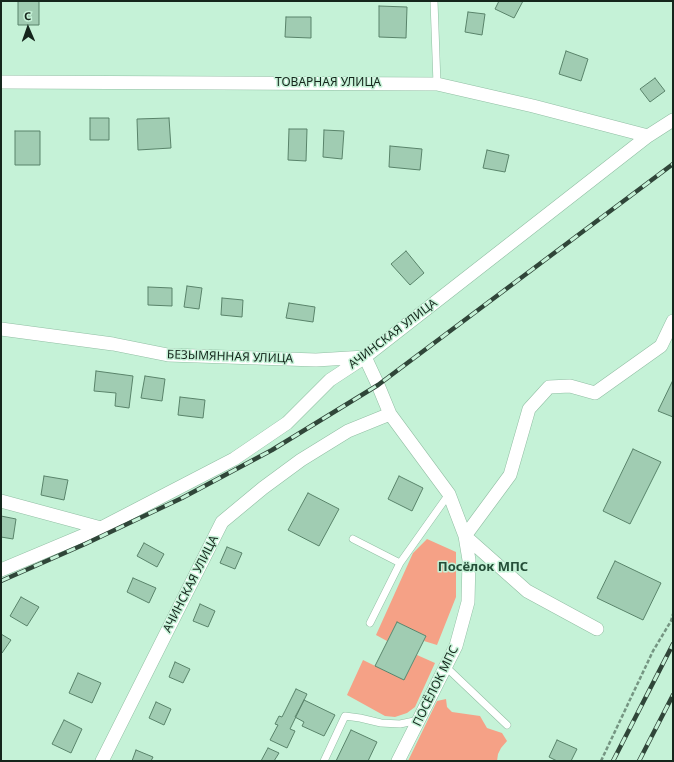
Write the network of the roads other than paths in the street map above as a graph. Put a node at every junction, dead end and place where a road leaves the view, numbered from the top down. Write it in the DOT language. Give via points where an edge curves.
graph roads {
  1 [pos="434,1"];
  2 [pos="1,82"];
  3 [pos="437,84"];
  4 [pos="673,120"];
  5 [pos="648,136"];
  6 [pos="673,321"];
  7 [pos="1,329"];
  8 [pos="365,357"];
  9 [pos="390,414"];
  10 [pos="449,494"];
  11 [pos="1,502"];
  12 [pos="101,528"];
  13 [pos="465,536"];
  14 [pos="353,539"];
  15 [pos="400,563"];
  16 [pos="1,570"];
  17 [pos="370,624"];
  18 [pos="597,629"];
  19 [pos="446,667"];
  20 [pos="419,720"];
  21 [pos="507,725"];
  22 [pos="102,761"];
  23 [pos="324,761"];
  24 [pos="398,761"];
  1 -- 3 [label="lane"];
  2 -- 3 [label="street, ТОВАРНАЯ УЛИЦА"];
  3 -- 5 [label="street, ТОВАРНАЯ УЛИЦА"];
  4 -- 5 [label="street, АЧИНСКАЯ УЛИЦА"];
  5 -- 8 [label="street, АЧИНСКАЯ УЛИЦА"];
  6 -- 13 [label="street" via="661,346 596,393 570,386 549,387 529,409 510,475"];
  7 -- 8 [label="street, БЕЗЫМЯННАЯ УЛИЦА" via="113,344 168,355 316,360"];
  8 -- 9 [label="street"];
  8 -- 12 [label="street, АЧИНСКАЯ УЛИЦА" via="330,380 287,424 234,459"];
  9 -- 10 [label="street"];
  9 -- 22 [label="street, АЧИНСКАЯ УЛИЦА" via="348,431 301,460 222,522"];
  10 -- 13 [label="street"];
  10 -- 15 [label="lane"];
  11 -- 12 [label="street"];
  12 -- 16 [label="street, АЧИНСКАЯ УЛИЦА"];
  13 -- 18 [label="street" via="527,591"];
  13 -- 19 [label="street, ПОСЁЛОК МПС" via="468,602 456,646"];
  14 -- 15 [label="lane"];
  15 -- 17 [label="lane"];
  19 -- 20 [label="street, ПОСЁЛОК МПС"];
  19 -- 21 [label="lane"];
  20 -- 23 [label="lane" via="400,724 380,723 345,716"];
  20 -- 24 [label="street, ПОСЁЛОК МПС"];
}
